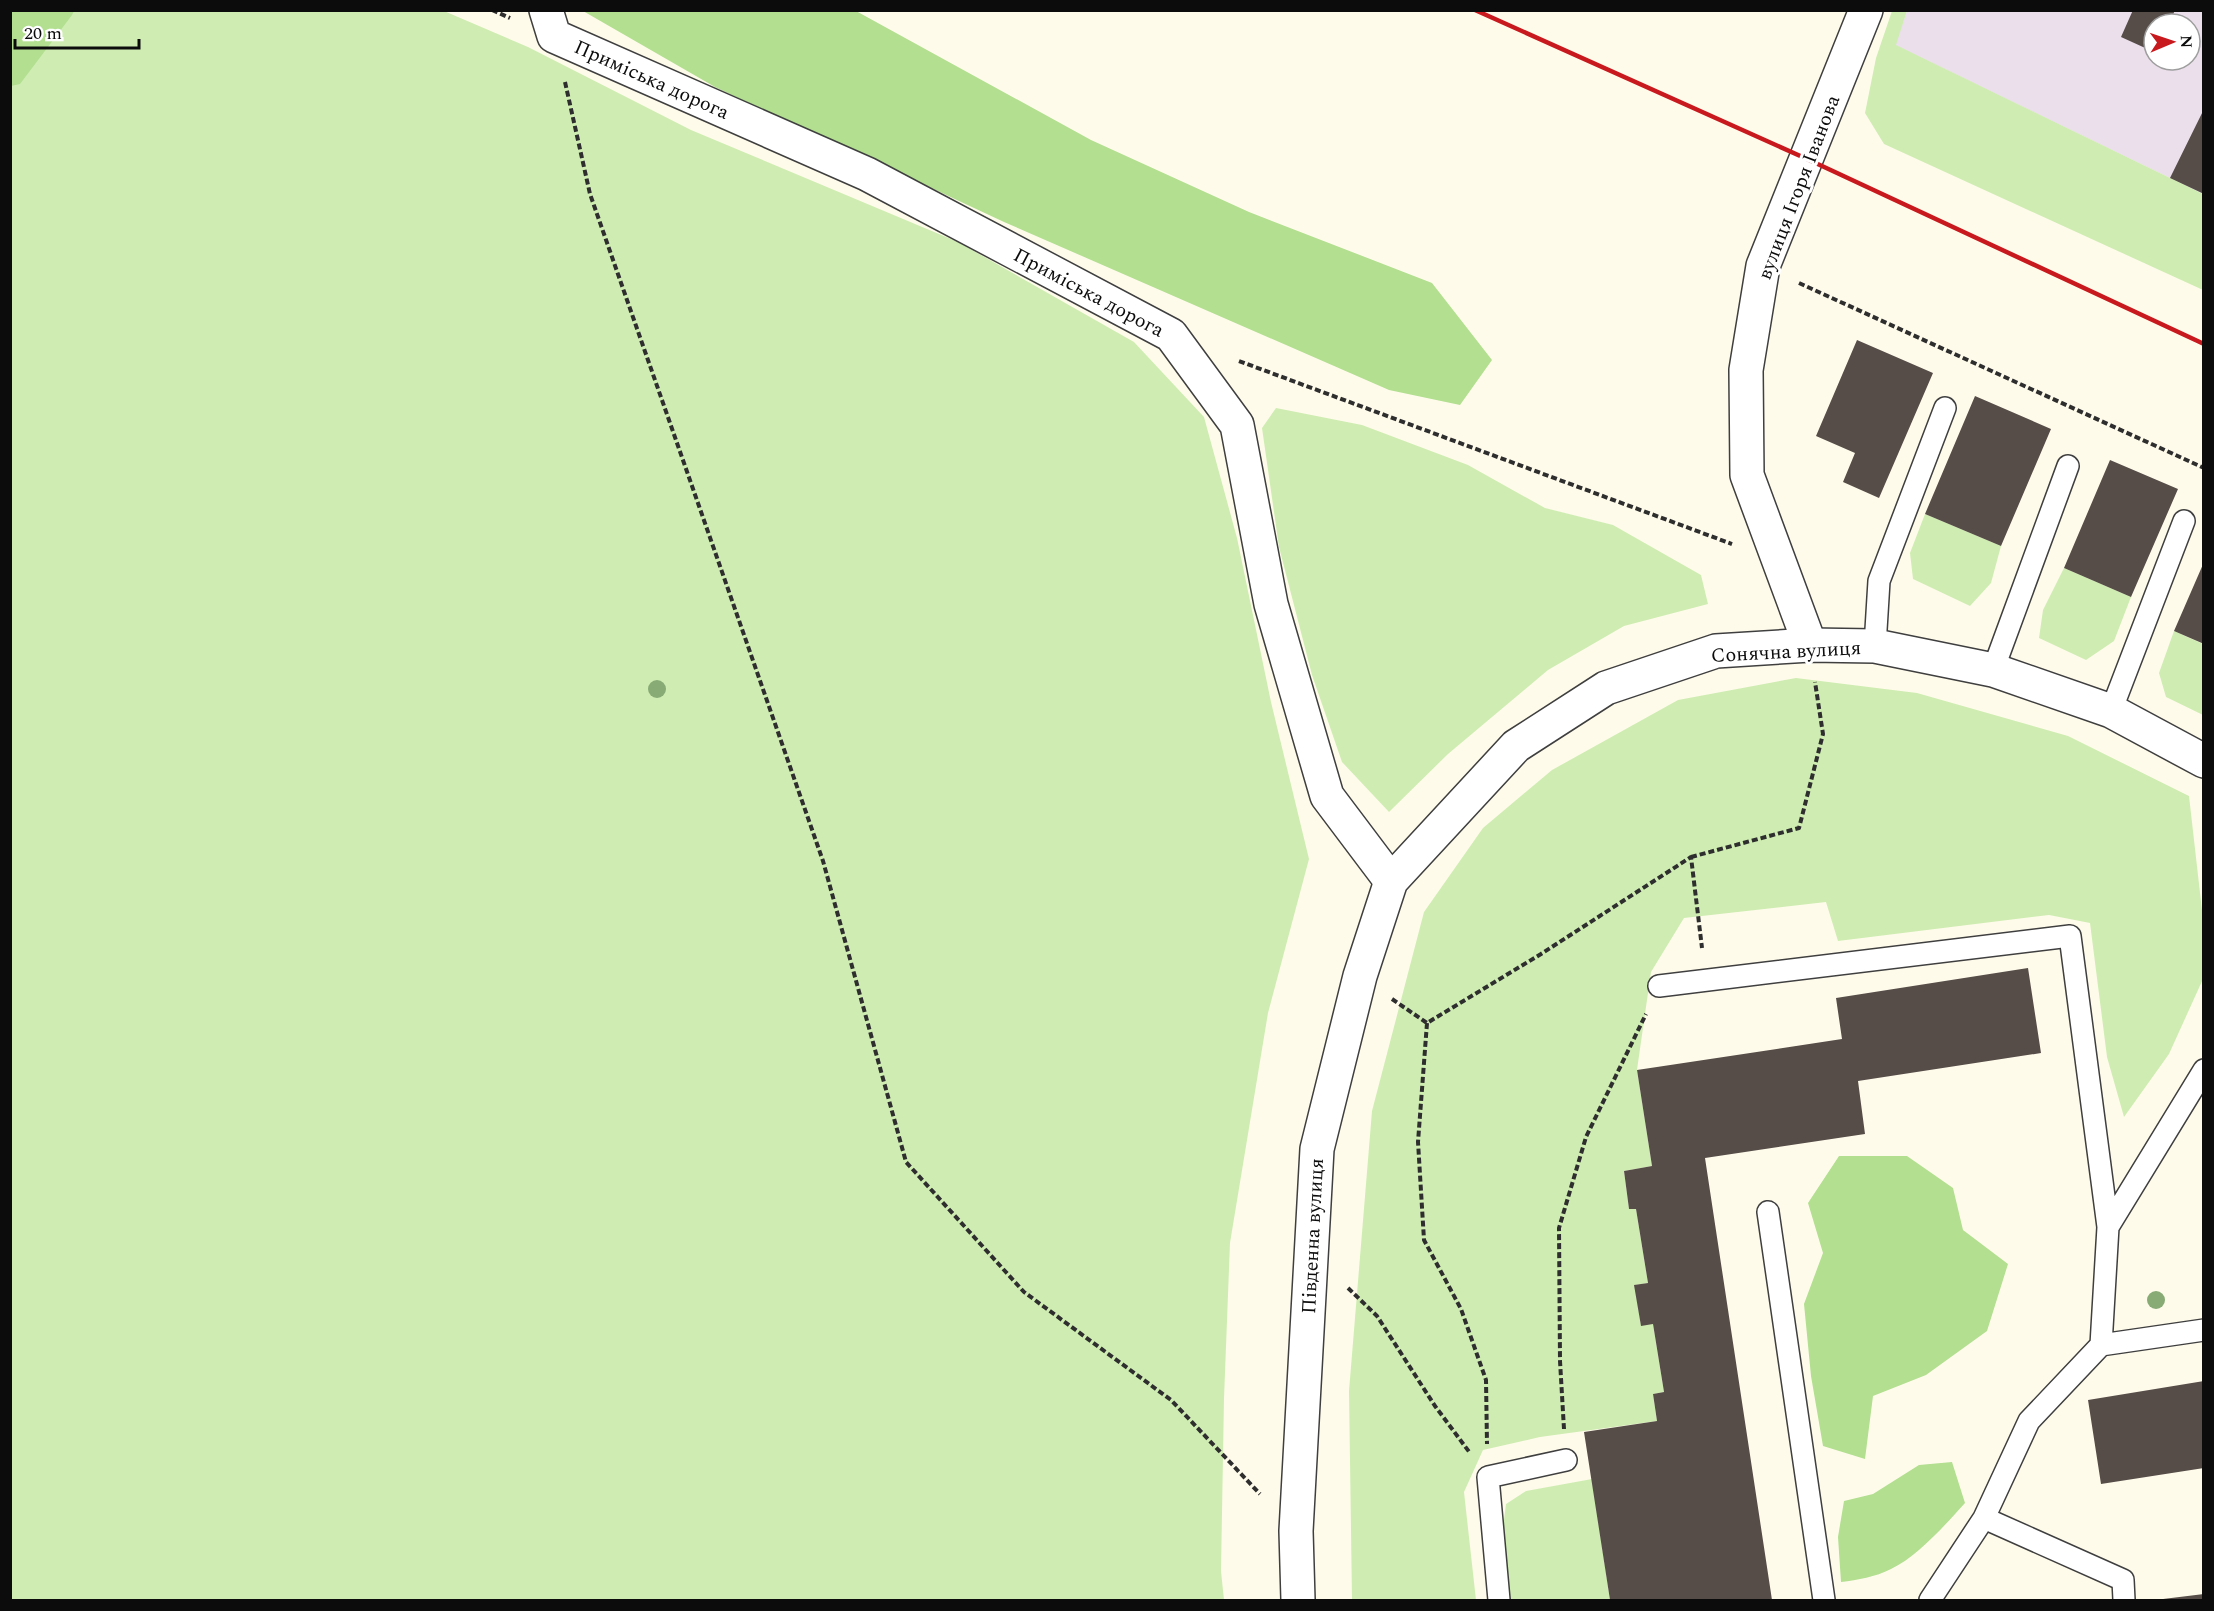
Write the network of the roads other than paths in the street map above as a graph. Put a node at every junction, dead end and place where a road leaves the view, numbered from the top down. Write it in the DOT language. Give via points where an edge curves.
graph roads {
  1 [pos="1866,10"];
  2 [pos="550,23"];
  3 [pos="1945,408"];
  4 [pos="2068,466"];
  5 [pos="2184,521"];
  6 [pos="1810,645"];
  7 [pos="1875,646"];
  8 [pos="1993,670"];
  9 [pos="2111,711"];
  10 [pos="2204,761"];
  11 [pos="1391,880"];
  12 [pos="1659,986"];
  13 [pos="2204,1070"];
  14 [pos="1768,1212"];
  15 [pos="2108,1227"];
  16 [pos="2204,1330"];
  17 [pos="2101,1345"];
  18 [pos="1566,1461"];
  19 [pos="1983,1518"];
  20 [pos="1298,1600"];
  21 [pos="1499,1600"];
  22 [pos="1824,1600"];
  23 [pos="1930,1600"];
  24 [pos="2124,1600"];
  1 -- 6 [label="street, вулиця Ігоря Іванова" via="1763,266 1746,370 1747,475"];
  2 -- 11 [label="street, Приміська дорога" via="867,174 1171,335 1237,425 1271,604 1327,796"];
  3 -- 7 [label="lane" via="1879,581"];
  4 -- 8 [label="lane"];
  5 -- 9 [label="lane"];
  6 -- 7 [label="street, Сонячна вулиця"];
  6 -- 11 [label="street, Сонячна вулиця" via="1716,651 1606,688 1516,746"];
  7 -- 8 [label="street, Сонячна вулиця"];
  8 -- 9 [label="street, Сонячна вулиця"];
  9 -- 10 [label="street, Сонячна вулиця"];
  11 -- 20 [label="street, Південна вулиця" via="1360,976 1317,1149 1296,1531"];
  12 -- 15 [label="lane" via="2070,936"];
  13 -- 15 [label="lane"];
  14 -- 22 [label="lane"];
  15 -- 17 [label="lane"];
  16 -- 17 [label="lane"];
  17 -- 19 [label="lane" via="2029,1421"];
  18 -- 21 [label="lane" via="1488,1477"];
  19 -- 23 [label="lane"];
  19 -- 24 [label="lane" via="2123,1580"];
}
